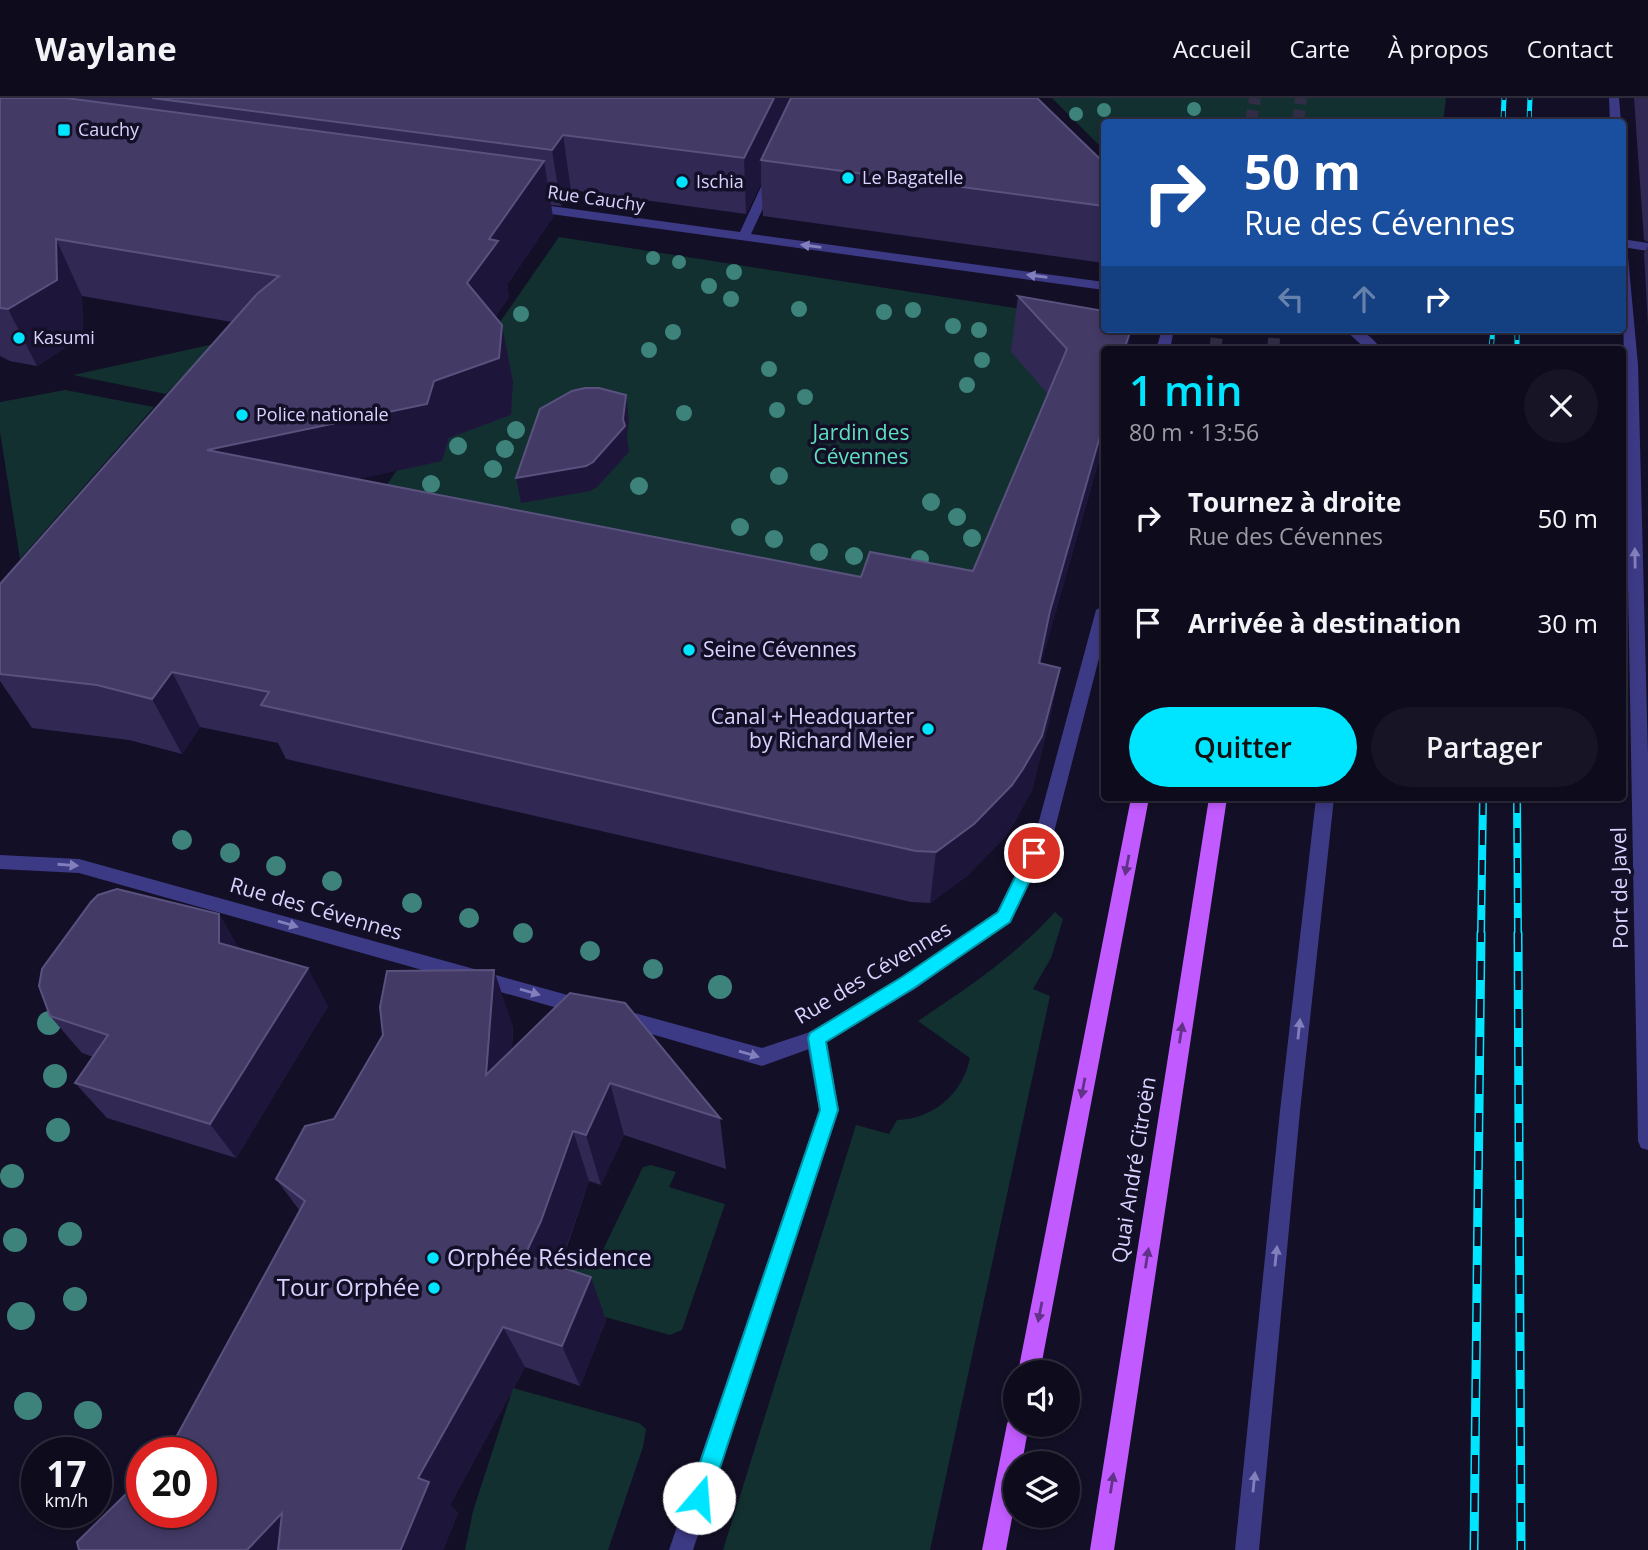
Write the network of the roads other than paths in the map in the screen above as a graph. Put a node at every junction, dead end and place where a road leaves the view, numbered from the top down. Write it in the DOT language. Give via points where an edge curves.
graph roads {
  1 [pos="1614,98"];
  2 [pos="1615,119"];
  3 [pos="780,159"];
  4 [pos="522,206"];
  5 [pos="744,236"];
  6 [pos="1626,244"];
  7 [pos="1648,247"];
  8 [pos="1101,286"];
  9 [pos="1626,305"];
  10 [pos="1356,333"];
  11 [pos="1372,346"];
  12 [pos="1101,621"];
  13 [pos="1139,801"];
  14 [pos="1218,801"];
  15 [pos="1325,801"];
  16 [pos="0,862"];
  17 [pos="816,1038"];
  18 [pos="1648,1141"];
  19 [pos="1030,1360"];
  20 [pos="1016,1437"];
  21 [pos="681,1550"];
  22 [pos="994,1550"];
  23 [pos="1102,1550"];
  24 [pos="1247,1550"];
  1 -- 2 [label="street"];
  3 -- 5 [label="street"];
  4 -- 5 [label="street, Rue Cauchy"];
  8 -- 5 [label="street, Rue Cauchy, one-way"];
  6 -- 7 [label="street"];
  18 -- 9 [label="street, Port de Javel, one-way"];
  10 -- 11 [label="street"];
  12 -- 17 [label="street, Rue des Cévennes" via="1045,832 1004,917 908,983"];
  13 -- 19 [label="main road, one-way"];
  23 -- 14 [label="main road, Quai André Citroën, one-way"];
  24 -- 15 [label="street, one-way"];
  16 -- 17 [label="street, Rue des Cévennes, one-way" via="79,866 762,1057"];
  17 -- 21 [label="street" via="829,1110"];
  20 -- 22 [label="main road"];
}
